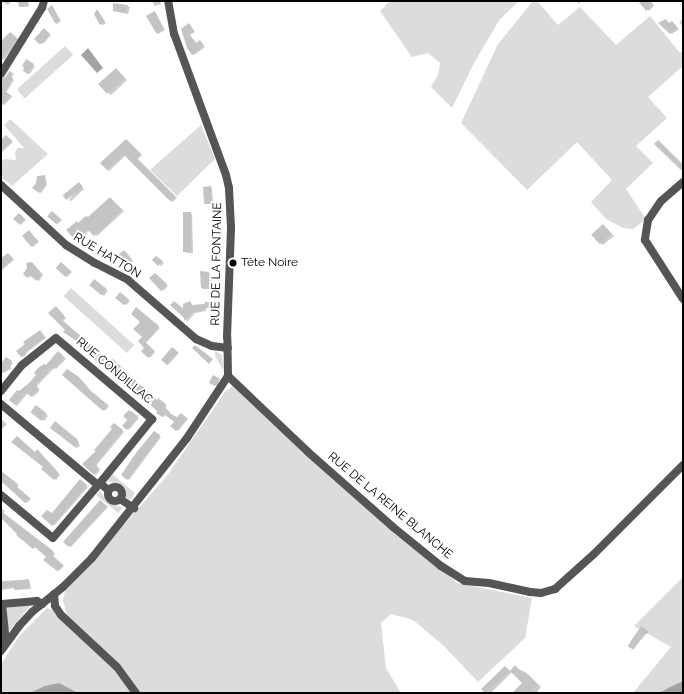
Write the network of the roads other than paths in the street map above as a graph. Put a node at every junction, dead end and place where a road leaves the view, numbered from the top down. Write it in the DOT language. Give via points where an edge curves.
graph roads {
  1 [pos="44,1"];
  2 [pos="168,1"];
  3 [pos="1,74"];
  4 [pos="683,182"];
  5 [pos="1,185"];
  6 [pos="683,299"];
  7 [pos="228,348"];
  8 [pos="228,376"];
  9 [pos="1,391"];
  10 [pos="1,404"];
  11 [pos="1,410"];
  12 [pos="27,425"];
  13 [pos="683,465"];
  14 [pos="98,486"];
  15 [pos="1,495"];
  16 [pos="134,508"];
  17 [pos="52,596"];
  18 [pos="42,604"];
  19 [pos="6,642"];
  20 [pos="1,651"];
  21 [pos="136,693"];
  1 -- 3 [label="street"];
  2 -- 7 [label="street, RUE DE LA FONTAINE" via="174,34 229,188 231,226"];
  4 -- 6 [label="street" via="661,201 648,220 645,240"];
  5 -- 7 [label="street, RUE HATTON" via="66,245 95,264 128,280 196,339 212,346"];
  7 -- 8 [label="street, RUE DE LA FONTAINE"];
  8 -- 13 [label="street, RUE DE LA REINE BLANCHE" via="308,452 393,527 441,566 465,580 530,592 541,593 555,589"];
  8 -- 16 [label="street" via="187,438"];
  9 -- 14 [label="street, RUE CONDILLAC" via="22,365 56,338 152,419"];
  10 -- 12 [label="street"];
  11 -- 12 [label="street" via="20,425"];
  12 -- 14 [label="street"];
  14 -- 15 [label="street, RUE CONDILLAC" via="53,538"];
  14 -- 16 [label="street" via="108,490 115,486 119,488 122,494 120,499"];
  16 -- 17 [label="street" via="92,558"];
  17 -- 18 [label="street"];
  17 -- 21 [label="street" via="61,615 117,667"];
  18 -- 19 [label="street"];
  18 -- 19 [label="street" via="37,601 2,604"];
  19 -- 20 [label="street"];
}
